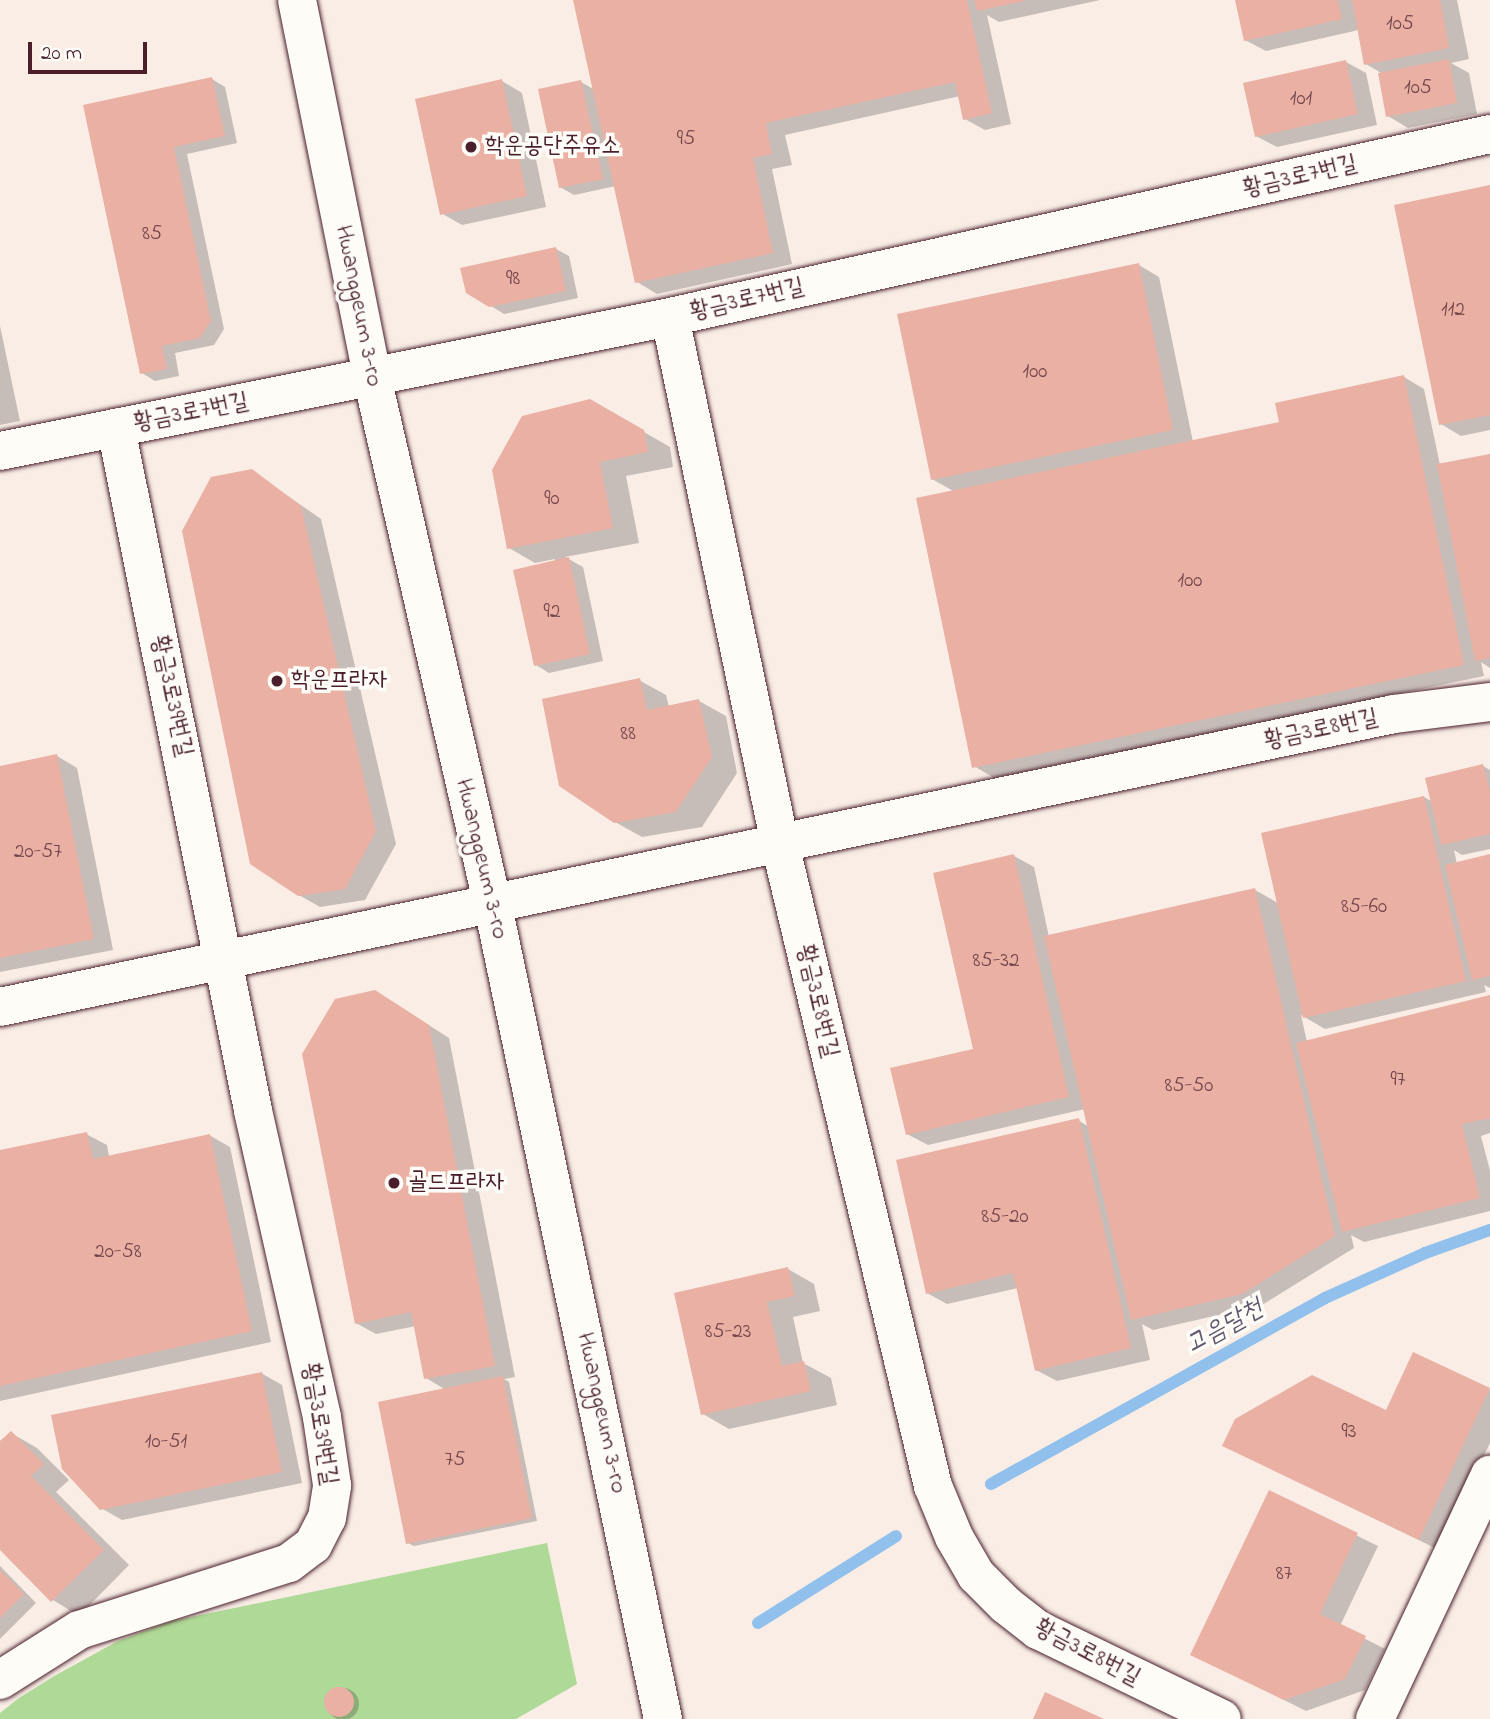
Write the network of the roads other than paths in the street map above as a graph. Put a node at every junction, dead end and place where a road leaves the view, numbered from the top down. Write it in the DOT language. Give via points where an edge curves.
graph roads {
  1 [pos="297,0"];
  2 [pos="1490,134"];
  3 [pos="670,317"];
  4 [pos="372,377"];
  5 [pos="116,428"];
  6 [pos="0,452"];
  7 [pos="1490,702"];
  8 [pos="780,844"];
  9 [pos="492,906"];
  10 [pos="225,963"];
  11 [pos="0,1007"];
  12 [pos="1490,1475"];
  13 [pos="0,1680"];
  14 [pos="663,1719"];
  15 [pos="1222,1719"];
  16 [pos="1375,1719"];
  1 -- 4 [label="street, Hwanggeum 3-ro"];
  2 -- 3 [label="street, 황금3로7번길"];
  3 -- 4 [label="street, 황금3로7번길"];
  3 -- 8 [label="street"];
  4 -- 5 [label="street, 황금3로7번길"];
  4 -- 9 [label="street, Hwanggeum 3-ro"];
  5 -- 6 [label="street, 황금3로7번길"];
  5 -- 10 [label="street, 황금3로39번길"];
  7 -- 8 [label="street, 황금3로8번길" via="1394,714"];
  8 -- 9 [label="street"];
  8 -- 15 [label="street, 황금3로8번길" via="918,1429 954,1538 976,1575 1038,1630"];
  9 -- 10 [label="street"];
  9 -- 14 [label="street, Hwanggeum 3-ro"];
  10 -- 11 [label="street"];
  10 -- 13 [label="street, 황금3로39번길" via="322,1417 332,1485 327,1518 313,1545 289,1563 79,1630"];
  12 -- 16 [label="street"];
}
